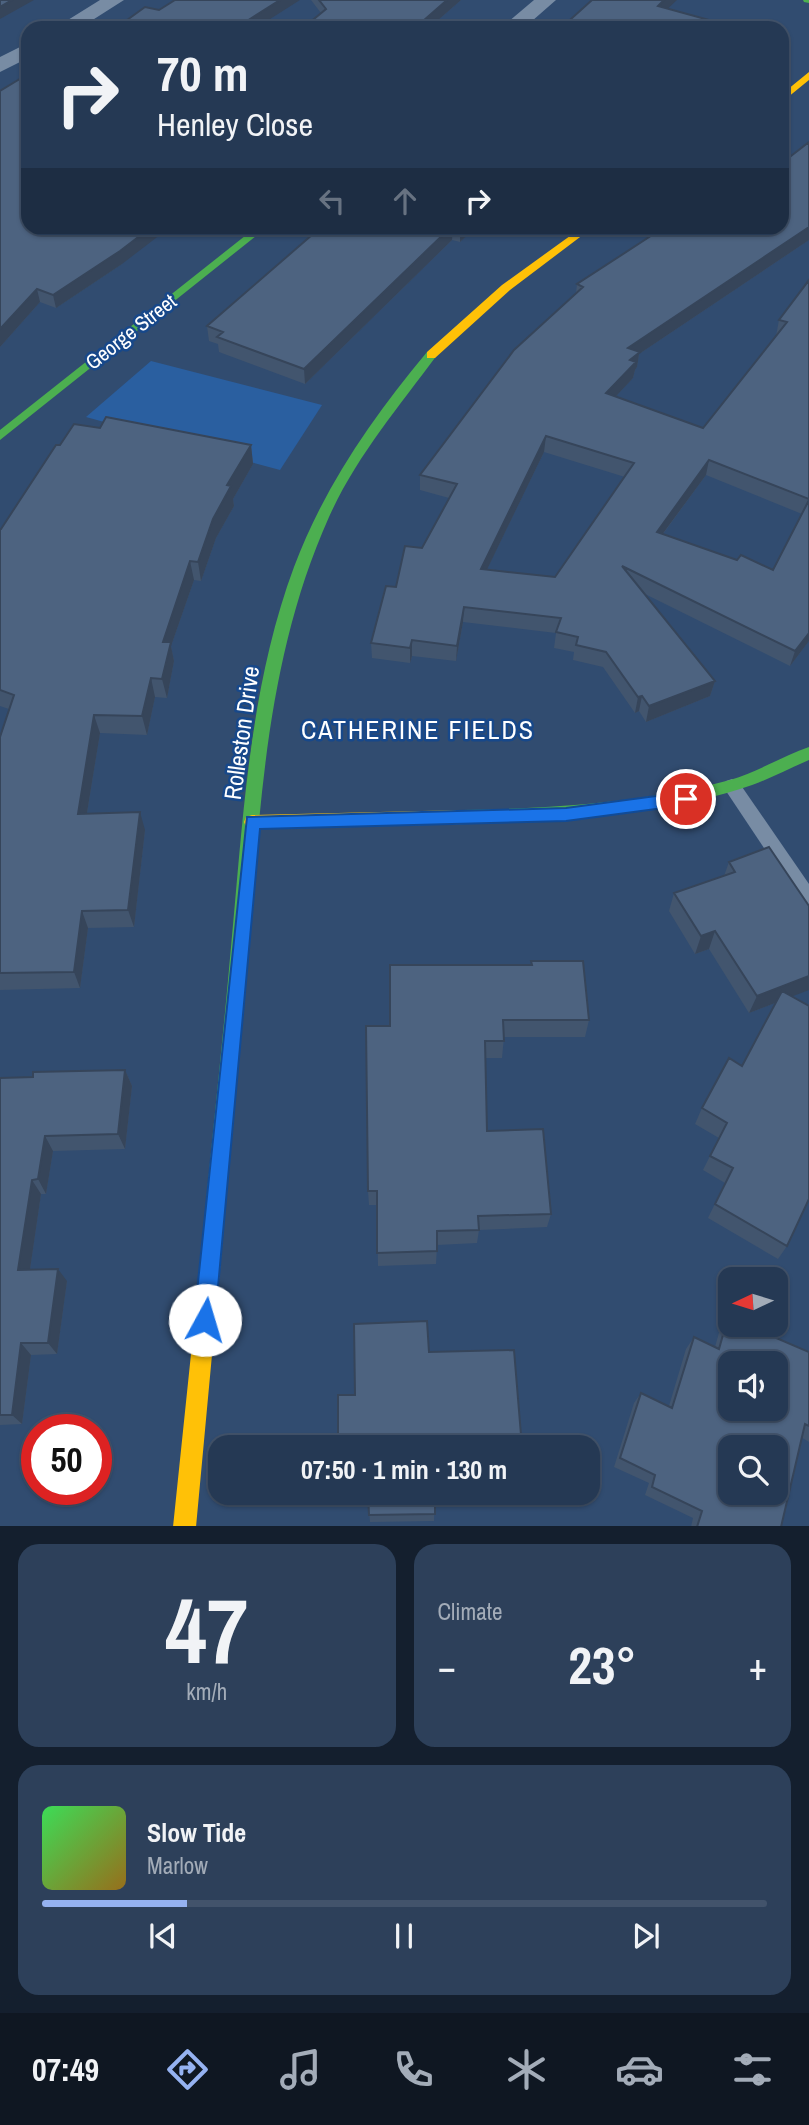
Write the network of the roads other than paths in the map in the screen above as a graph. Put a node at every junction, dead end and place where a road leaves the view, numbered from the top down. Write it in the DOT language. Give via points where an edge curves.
graph roads {
  1 [pos="114,0"];
  2 [pos="546,0"];
  3 [pos="77,21"];
  4 [pos="520,21"];
  5 [pos="21,53"];
  6 [pos="0,65"];
  7 [pos="809,75"];
  8 [pos="789,93"];
  9 [pos="252,235"];
  10 [pos="576,235"];
  11 [pos="0,436"];
  12 [pos="809,753"];
  13 [pos="732,786"];
  14 [pos="253,822"];
  15 [pos="809,899"];
  16 [pos="184,1526"];
  1 -- 3 [label="street"];
  2 -- 4 [label="street"];
  5 -- 6 [label="street"];
  7 -- 8 [label="main road"];
  9 -- 11 [label="main road, George Street"];
  10 -- 14 [label="main road, Rolleston Drive" via="529,266 451,332 381,414 340,480 305,555 278,644"];
  12 -- 13 [label="main road"];
  13 -- 14 [label="main road" via="644,806 566,814"];
  13 -- 15 [label="lane"];
  14 -- 16 [label="main road, Rolleston Drive"];
}
